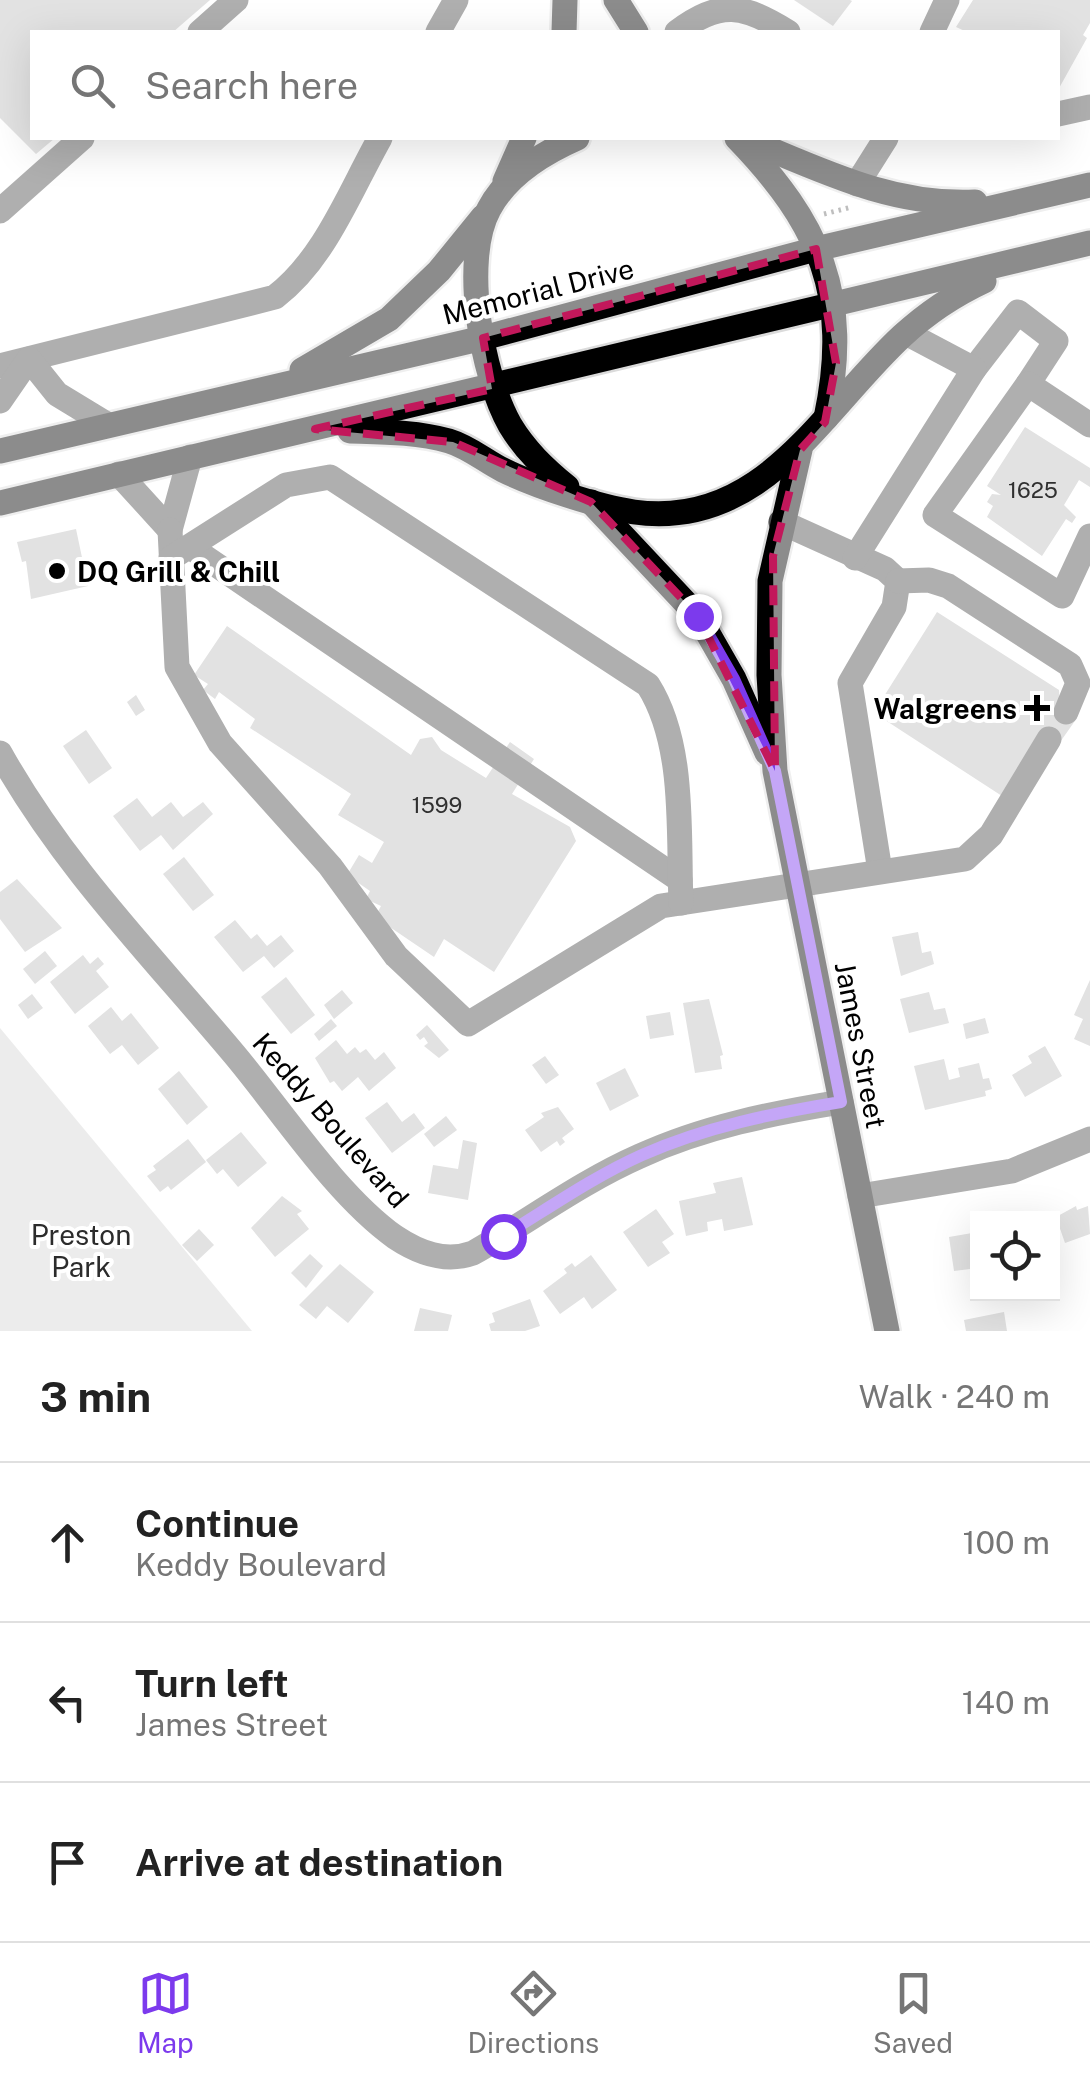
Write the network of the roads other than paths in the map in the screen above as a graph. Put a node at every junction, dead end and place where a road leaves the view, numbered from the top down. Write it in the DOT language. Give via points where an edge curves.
graph roads {
  1 [pos="236,0"];
  2 [pos="456,0"];
  3 [pos="566,0"];
  4 [pos="616,0"];
  5 [pos="947,0"];
  6 [pos="202,30"];
  7 [pos="439,30"];
  8 [pos="564,30"];
  9 [pos="635,30"];
  10 [pos="680,30"];
  11 [pos="785,30"];
  12 [pos="933,30"];
  13 [pos="1090,106"];
  14 [pos="1060,114"];
  15 [pos="80,140"];
  16 [pos="379,140"];
  17 [pos="523,140"];
  18 [pos="573,140"];
  19 [pos="742,140"];
  20 [pos="744,140"];
  21 [pos="885,140"];
  22 [pos="1090,185"];
  23 [pos="501,190"];
  24 [pos="858,195"];
  25 [pos="1035,199"];
  26 [pos="0,210"];
  27 [pos="486,213"];
  28 [pos="1090,243"];
  29 [pos="816,248"];
  30 [pos="1044,256"];
  31 [pos="831,307"];
  32 [pos="906,333"];
  33 [pos="484,338"];
  34 [pos="29,359"];
  35 [pos="0,366"];
  36 [pos="974,369"];
  37 [pos="1028,384"];
  38 [pos="272,385"];
  39 [pos="494,388"];
  40 [pos="0,401"];
  41 [pos="825,422"];
  42 [pos="108,425"];
  43 [pos="1090,425"];
  44 [pos="316,429"];
  45 [pos="800,450"];
  46 [pos="0,451"];
  47 [pos="190,457"];
  48 [pos="913,471"];
  49 [pos="119,474"];
  50 [pos="949,492"];
  51 [pos="583,498"];
  52 [pos="0,503"];
  53 [pos="781,522"];
  54 [pos="1090,536"];
  55 [pos="177,545"];
  56 [pos="855,558"];
  57 [pos="898,582"];
  58 [pos="1066,712"];
  59 [pos="1049,739"];
  60 [pos="0,753"];
  61 [pos="775,771"];
  62 [pos="880,871"];
  63 [pos="798,882"];
  64 [pos="680,891"];
  65 [pos="841,1102"];
  66 [pos="1090,1138"];
  67 [pos="860,1196"];
  68 [pos="887,1331"];
  1 -- 6 [label="street"];
  2 -- 7 [label="street"];
  3 -- 8 [label="main road"];
  4 -- 9 [label="main road"];
  5 -- 12 [label="street"];
  10 -- 11 [label="street" via="714,6 748,7"];
  13 -- 14 [label="street"];
  15 -- 26 [label="street"];
  16 -- 34 [label="street" via="320,245 296,281 275,297"];
  17 -- 23 [label="main road"];
  18 -- 23 [label="main road"];
  19 -- 29 [label="main road" via="796,204"];
  20 -- 24 [label="main road"];
  21 -- 24 [label="street"];
  22 -- 25 [label="main road, Memorial Drive"];
  23 -- 27 [label="main road"];
  24 -- 25 [label="main road"];
  25 -- 29 [label="main road, Memorial Drive"];
  27 -- 33 [label="main road, James Street" via="476,276"];
  27 -- 38 [label="main road" via="389,319"];
  28 -- 30 [label="main road"];
  29 -- 31 [label="main road"];
  29 -- 33 [label="main road, Memorial Drive"];
  30 -- 31 [label="main road"];
  30 -- 32 [label="main road" via="956,295"];
  31 -- 39 [label="main road"];
  31 -- 41 [label="main road" via="836,362"];
  32 -- 36 [label="street"];
  32 -- 41 [label="main road"];
  33 -- 38 [label="main road, Memorial Drive"];
  33 -- 39 [label="main road, James Street"];
  34 -- 35 [label="street"];
  34 -- 40 [label="street"];
  34 -- 42 [label="street" via="58,394"];
  36 -- 37 [label="street" via="1018,312 1056,342"];
  36 -- 48 [label="street"];
  37 -- 43 [label="street"];
  37 -- 50 [label="street"];
  38 -- 42 [label="main road, Memorial Drive"];
  39 -- 44 [label="main road"];
  39 -- 51 [label="main road, James Street" via="528,450"];
  41 -- 45 [label="main road"];
  42 -- 46 [label="main road, Memorial Drive"];
  44 -- 47 [label="main road"];
  44 -- 51 [label="main road" via="453,442 517,476"];
  45 -- 51 [label="main road" via="756,485 690,511 636,512"];
  45 -- 53 [label="main road, James Street"];
  47 -- 49 [label="main road"];
  47 -- 55 [label="street"];
  48 -- 50 [label="street"];
  48 -- 56 [label="street"];
  49 -- 52 [label="main road"];
  49 -- 55 [label="street"];
  50 -- 54 [label="street" via="935,515 1062,596"];
  51 -- 61 [label="main road, James Street" via="698,616"];
  53 -- 56 [label="street"];
  53 -- 61 [label="main road, James Street" via="768,608"];
  55 -- 64 [label="street"];
  55 -- 64 [label="street" via="286,484 330,477 648,685 664,710"];
  55 -- 64 [label="street" via="177,667 220,743 330,866 396,956 468,1024"];
  56 -- 57 [label="street" via="885,569"];
  57 -- 58 [label="street" via="948,586 1070,665 1077,694"];
  57 -- 62 [label="street" via="894,607 850,684"];
  59 -- 62 [label="street" via="991,835 964,859"];
  60 -- 65 [label="street, Keddy Boulevard" via="72,864 314,1153 391,1234 426,1253 473,1254 667,1144"];
  61 -- 63 [label="main road, James Street"];
  62 -- 63 [label="street"];
  63 -- 64 [label="street"];
  63 -- 65 [label="main road, James Street"];
  65 -- 67 [label="main road, James Street"];
  66 -- 67 [label="street" via="1012,1171"];
  67 -- 68 [label="main road, James Street"];
}
